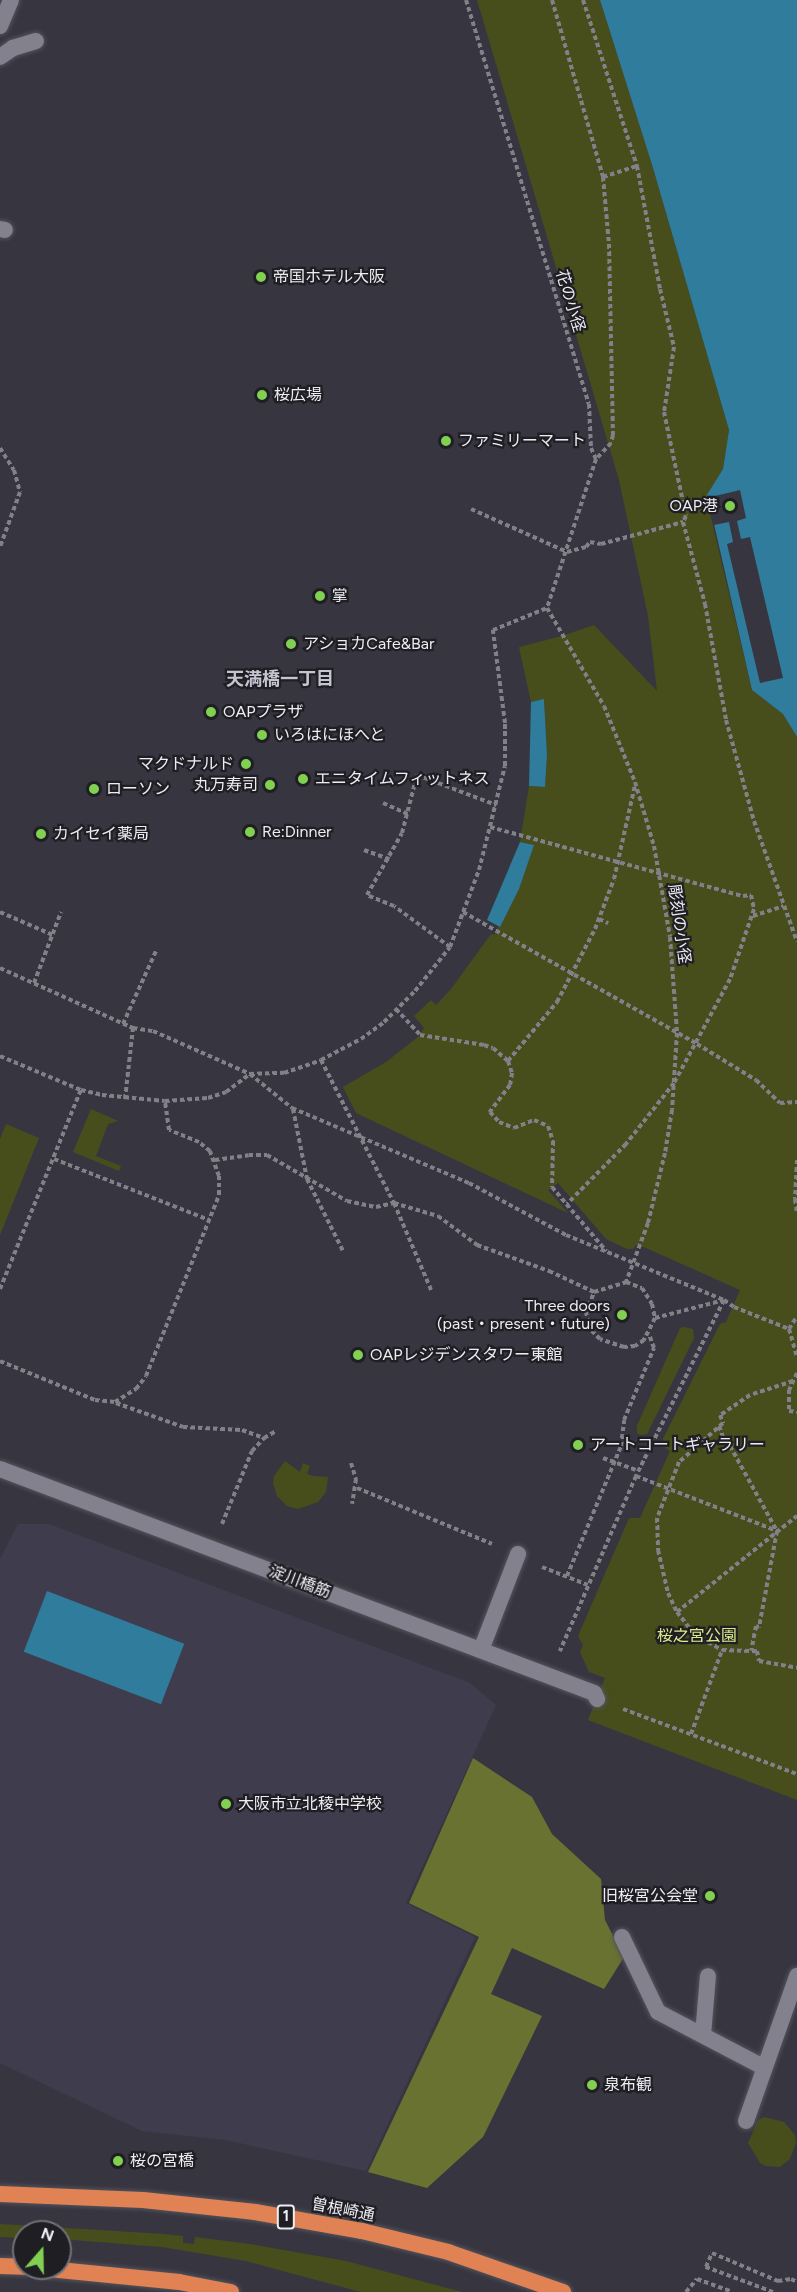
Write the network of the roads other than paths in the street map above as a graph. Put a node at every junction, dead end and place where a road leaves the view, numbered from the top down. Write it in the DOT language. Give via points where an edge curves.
graph roads {
  1 [pos="11,0"];
  2 [pos="0,26"];
  3 [pos="36,41"];
  4 [pos="0,57"];
  5 [pos="0,1469"];
  6 [pos="518,1554"];
  7 [pos="481,1650"];
  8 [pos="597,1699"];
  9 [pos="622,1937"];
  10 [pos="708,1976"];
  11 [pos="797,1976"];
  12 [pos="703,2035"];
  13 [pos="763,2067"];
  14 [pos="746,2121"];
  15 [pos="0,2194"];
  16 [pos="72,2271"];
  17 [pos="231,2292"];
  18 [pos="563,2292"];
  1 -- 2 [label="street"];
  3 -- 4 [label="street"];
  5 -- 7 [label="street, 淀川橋筋"];
  6 -- 7 [label="street"];
  7 -- 8 [label="street, 淀川橋筋" via="594,1693"];
  9 -- 12 [label="street" via="658,2012"];
  10 -- 12 [label="street"];
  11 -- 13 [label="street"];
  12 -- 13 [label="street"];
  13 -- 14 [label="street"];
  15 -- 18 [label="highway, 曽根崎通 / 1" via="143,2200 255,2212 362,2230 448,2252"];
  16 -- 17 [label="highway" via="179,2282"];
}
